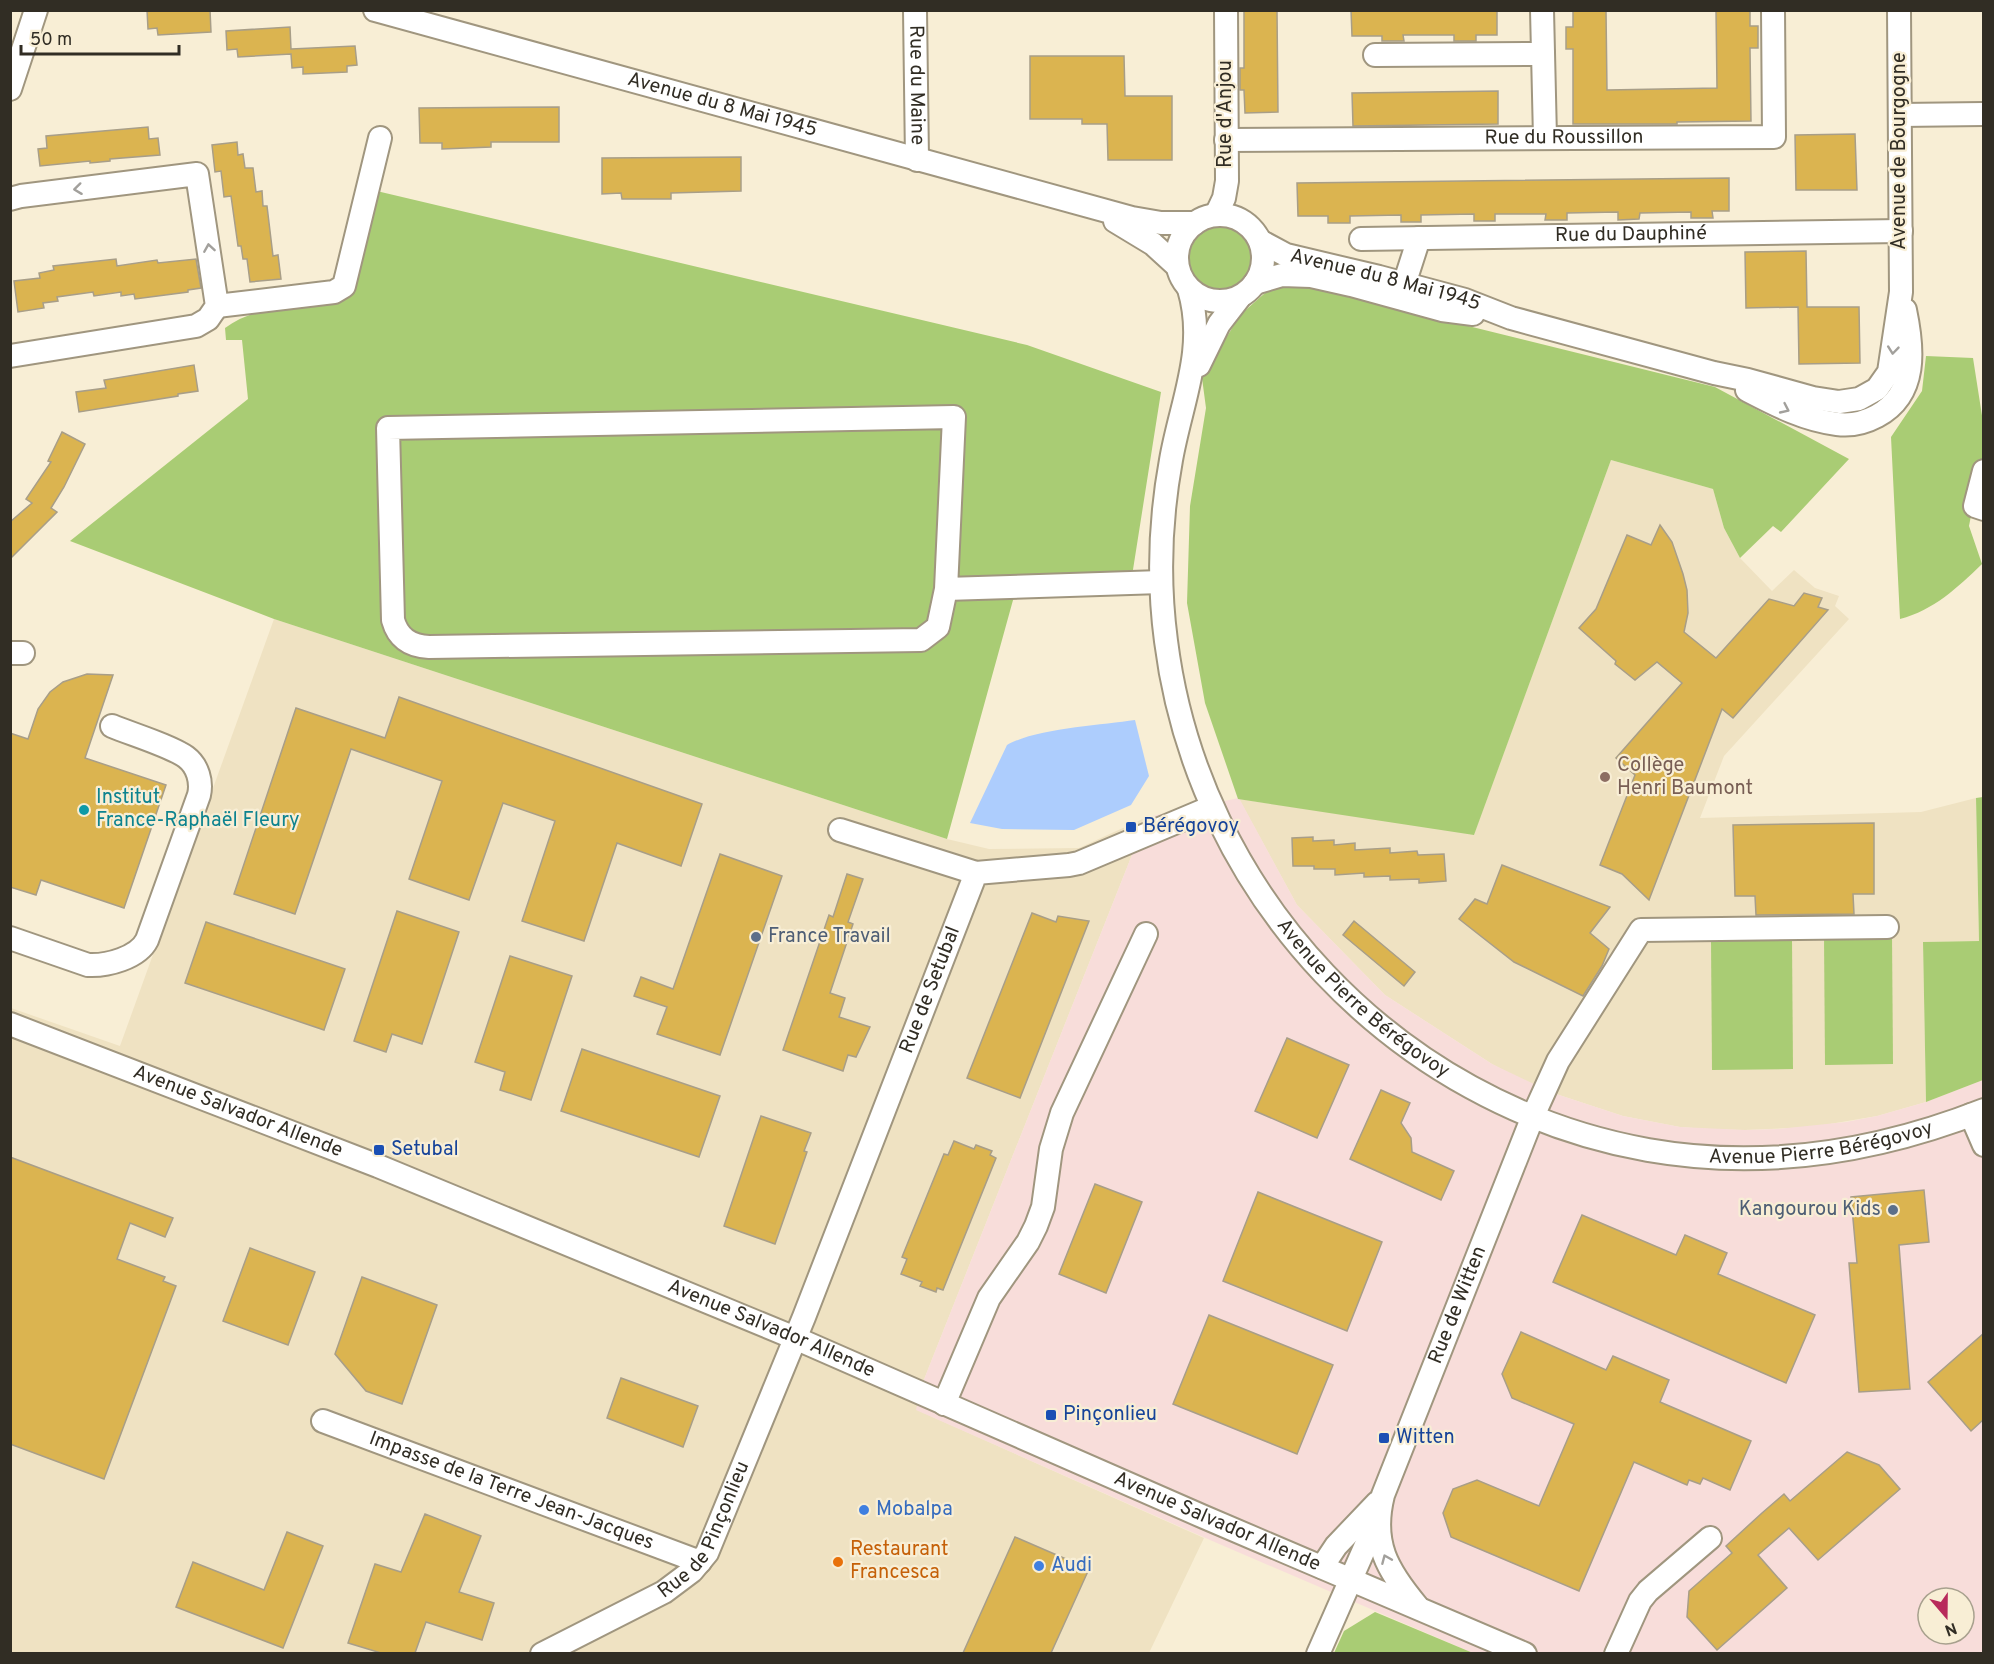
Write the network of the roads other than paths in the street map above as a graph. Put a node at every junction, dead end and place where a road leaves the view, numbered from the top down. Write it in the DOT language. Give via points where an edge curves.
graph roads {
  1 [pos="36,10"];
  2 [pos="375,10"];
  3 [pos="915,10"];
  4 [pos="1226,10"];
  5 [pos="1542,10"];
  6 [pos="1773,10"];
  7 [pos="1899,10"];
  8 [pos="442,19"];
  9 [pos="1543,54"];
  10 [pos="1375,55"];
  11 [pos="10,89"];
  12 [pos="1983,114"];
  13 [pos="1900,115"];
  14 [pos="380,138"];
  15 [pos="1545,138"];
  16 [pos="1226,140"];
  17 [pos="917,160"];
  18 [pos="10,199"];
  19 [pos="1070,201"];
  20 [pos="1206,219"];
  21 [pos="1900,231"];
  22 [pos="1419,238"];
  23 [pos="1361,239"];
  24 [pos="1260,242"];
  25 [pos="1177,266"];
  26 [pos="1190,289"];
  27 [pos="1247,290"];
  28 [pos="1402,291"];
  29 [pos="1901,292"];
  30 [pos="218,306"];
  31 [pos="11,352"];
  32 [pos="1188,392"];
  33 [pos="1983,471"];
  34 [pos="1983,509"];
  35 [pos="1161,582"];
  36 [pos="946,589"];
  37 [pos="112,726"];
  38 [pos="1212,807"];
  39 [pos="840,830"];
  40 [pos="976,873"];
  41 [pos="1887,927"];
  42 [pos="1146,934"];
  43 [pos="10,938"];
  44 [pos="10,1024"];
  45 [pos="1977,1112"];
  46 [pos="1533,1116"];
  47 [pos="1983,1145"];
  48 [pos="795,1338"];
  49 [pos="944,1404"];
  50 [pos="323,1421"];
  51 [pos="1381,1505"];
  52 [pos="1710,1538"];
  53 [pos="700,1562"];
  54 [pos="1322,1567"];
  55 [pos="1350,1579"];
  56 [pos="1418,1607"];
  57 [pos="542,1653"];
  58 [pos="1318,1653"];
  59 [pos="1525,1653"];
  60 [pos="1616,1653"];
  1 -- 11 [label="street"];
  2 -- 8 [label="street, Avenue du 8 Mai 1945"];
  3 -- 17 [label="street, Rue du Maine"];
  4 -- 16 [label="street, Rue d'Anjou"];
  5 -- 9 [label="street"];
  6 -- 15 [label="street, Rue du Roussillon" via="1774,136"];
  7 -- 13 [label="street, Avenue de Bourgogne"];
  8 -- 17 [label="street, Avenue du 8 Mai 1945"];
  9 -- 10 [label="street"];
  9 -- 15 [label="street"];
  12 -- 13 [label="street"];
  13 -- 21 [label="street, Avenue de Bourgogne"];
  14 -- 30 [label="street" via="344,286 334,292"];
  15 -- 16 [label="street, Rue du Roussillon"];
  16 -- 20 [label="street, Rue d'Anjou" via="1226,189"];
  17 -- 19 [label="street, Avenue du 8 Mai 1945"];
  30 -- 18 [label="street, one-way" via="197,174"];
  19 -- 20 [label="street, Avenue du 8 Mai 1945" via="1149,221"];
  19 -- 25 [label="street, Avenue du 8 Mai 1945" via="1145,238"];
  20 -- 24 [label="street" via="1228,216 1239,220"];
  20 -- 25 [label="street" via="1186,231 1180,242"];
  21 -- 22 [label="street, Rue du Dauphiné"];
  21 -- 29 [label="street, Avenue de Bourgogne"];
  22 -- 23 [label="street, Rue du Dauphiné"];
  22 -- 28 [label="street"];
  24 -- 27 [label="street" via="1262,266"];
  24 -- 28 [label="street, Avenue du 8 Mai 1945" via="1295,258"];
  25 -- 26 [label="street"];
  26 -- 27 [label="street" via="1213,301 1226,301"];
  26 -- 32 [label="street, Avenue Pierre Bérégovoy" via="1196,312 1196,341"];
  27 -- 28 [label="street, Avenue du 8 Mai 1945" via="1282,275 1299,275"];
  27 -- 32 [label="street, Avenue Pierre Bérégovoy" via="1219,324"];
  28 -- 29 [label="street, Avenue du 8 Mai 1945" via="1465,300 1511,318 1714,373 1804,417 1850,425 1886,411 1905,387 1911,347"];
  30 -- 31 [label="street" via="196,326"];
  32 -- 35 [label="street, Avenue Pierre Bérégovoy" via="1165,500"];
  33 -- 34 [label="street" via="1975,506"];
  35 -- 36 [label="street"];
  35 -- 38 [label="street, Avenue Pierre Bérégovoy" via="1177,705"];
  36 -- 36 [label="street" via="938,627 921,640 413,645 399,634 393,620 388,428 954,417"];
  37 -- 43 [label="street" via="187,758 200,783 200,795 147,940 132,954 96,966"];
  38 -- 40 [label="street" via="1079,863"];
  38 -- 46 [label="street, Avenue Pierre Bérégovoy" via="1269,907 1306,954 1351,1000 1433,1064"];
  39 -- 40 [label="street"];
  40 -- 48 [label="street, Rue de Setubal"];
  41 -- 46 [label="street, Rue de Witten" via="1641,930 1558,1061"];
  42 -- 49 [label="street" via="1062,1113 1036,1226 989,1298"];
  44 -- 48 [label="street, Avenue Salvador Allende" via="378,1166"];
  45 -- 46 [label="street, Avenue Pierre Bérégovoy" via="1876,1144 1810,1155 1752,1158 1649,1150"];
  45 -- 47 [label="street"];
  46 -- 51 [label="street, Rue de Witten"];
  48 -- 49 [label="street, Avenue Salvador Allende"];
  48 -- 53 [label="street, Rue de Pinçonlieu" via="711,1544"];
  49 -- 54 [label="street, Avenue Salvador Allende"];
  50 -- 53 [label="street, Impasse de la Terre Jean-Jacques"];
  51 -- 54 [label="street, Rue de Witten" via="1336,1546"];
  51 -- 55 [label="street, Rue de Witten"];
  56 -- 51 [label="street, Rue de Witten, one-way" via="1385,1560 1379,1537"];
  52 -- 60 [label="street" via="1648,1591"];
  53 -- 57 [label="street, Rue de Pinçonlieu" via="664,1592"];
  54 -- 55 [label="street, Avenue Salvador Allende"];
  55 -- 56 [label="street, Avenue Salvador Allende"];
  55 -- 58 [label="street, Rue de Witten"];
  56 -- 59 [label="street, Avenue Salvador Allende"];
}
